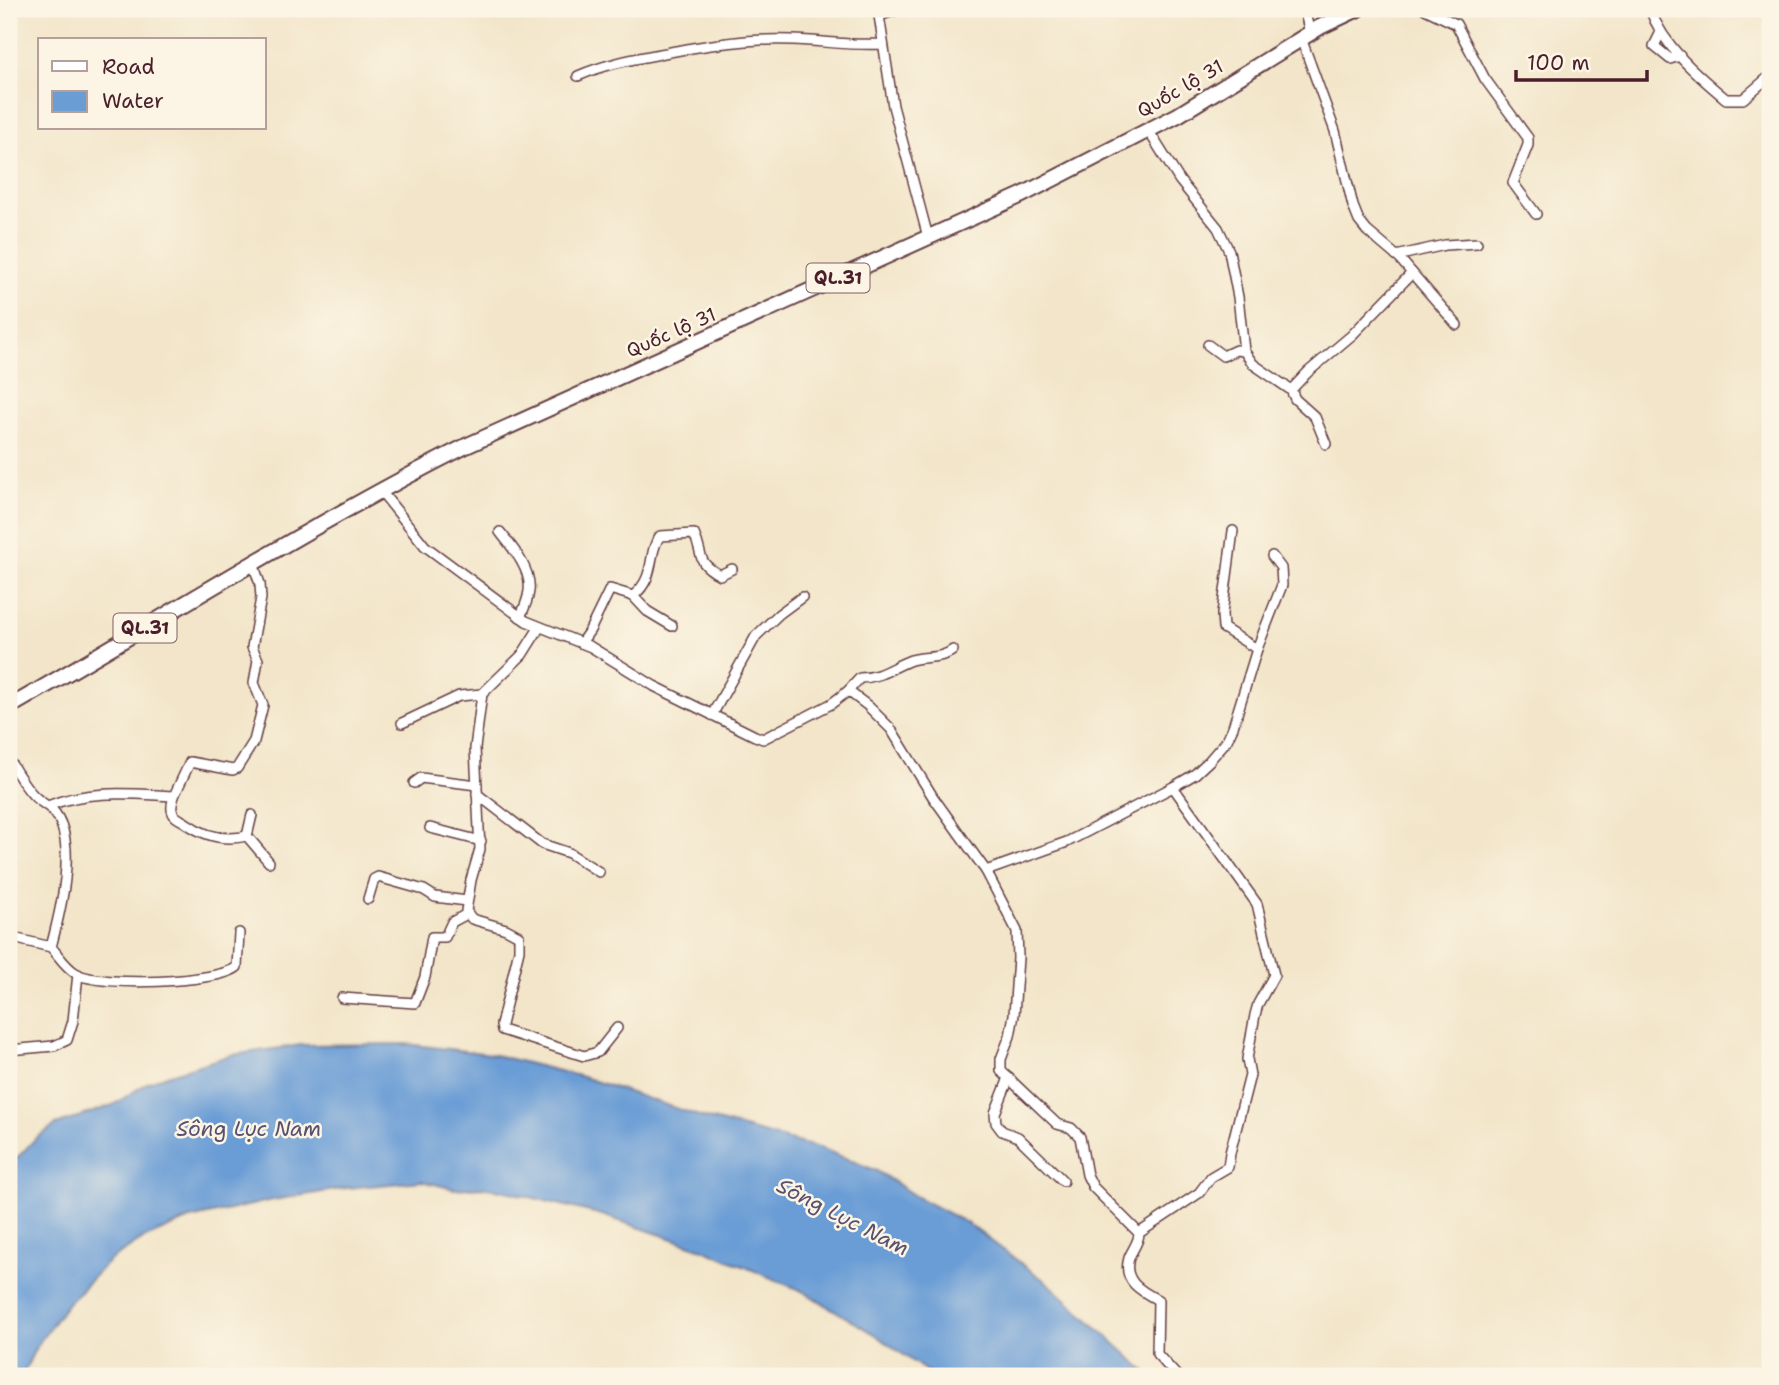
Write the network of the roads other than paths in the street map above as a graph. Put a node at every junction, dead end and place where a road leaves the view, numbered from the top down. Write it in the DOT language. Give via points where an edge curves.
graph roads {
  1 [pos="899,9"];
  2 [pos="1304,9"];
  3 [pos="1358,9"];
  4 [pos="1425,9"];
  5 [pos="1650,9"];
  6 [pos="878,12"];
  7 [pos="1305,36"];
  8 [pos="883,44"];
  9 [pos="578,76"];
  10 [pos="1770,76"];
  11 [pos="1148,130"];
  12 [pos="1536,214"];
  13 [pos="928,237"];
  14 [pos="1477,243"];
  15 [pos="1396,256"];
  16 [pos="1412,273"];
  17 [pos="1457,325"];
  18 [pos="1208,345"];
  19 [pos="1244,351"];
  20 [pos="1292,390"];
  21 [pos="1326,443"];
  22 [pos="380,490"];
  23 [pos="1233,531"];
  24 [pos="500,532"];
  25 [pos="1272,556"];
  26 [pos="253,563"];
  27 [pos="732,569"];
  28 [pos="633,596"];
  29 [pos="802,597"];
  30 [pos="520,617"];
  31 [pos="672,626"];
  32 [pos="539,628"];
  33 [pos="581,643"];
  34 [pos="1257,649"];
  35 [pos="953,650"];
  36 [pos="848,691"];
  37 [pos="482,694"];
  38 [pos="9,707"];
  39 [pos="712,715"];
  40 [pos="402,723"];
  41 [pos="9,761"];
  42 [pos="414,783"];
  43 [pos="1173,787"];
  44 [pos="477,790"];
  45 [pos="174,796"];
  46 [pos="48,806"];
  47 [pos="252,815"];
  48 [pos="430,828"];
  49 [pos="247,836"];
  50 [pos="481,841"];
  51 [pos="269,862"];
  52 [pos="986,871"];
  53 [pos="599,872"];
  54 [pos="368,899"];
  55 [pos="467,901"];
  56 [pos="467,914"];
  57 [pos="239,933"];
  58 [pos="9,937"];
  59 [pos="51,947"];
  60 [pos="78,974"];
  61 [pos="342,999"];
  62 [pos="617,1028"];
  63 [pos="9,1050"];
  64 [pos="1009,1078"];
  65 [pos="1063,1181"];
  66 [pos="1139,1233"];
  67 [pos="1177,1376"];
  1 -- 6 [label="street"];
  2 -- 7 [label="street"];
  3 -- 7 [label="highway, Quốc lộ 31 / QL.31"];
  4 -- 12 [label="street" via="1456,24 1485,79 1525,132 1528,145 1513,183"];
  5 -- 10 [label="street" via="1680,56 1726,99 1743,99"];
  6 -- 8 [label="street"];
  7 -- 11 [label="highway, Quốc lộ 31 / QL.31"];
  7 -- 15 [label="street" via="1359,221"];
  8 -- 9 [label="street" via="793,40 716,44 608,65"];
  8 -- 13 [label="street" via="893,106"];
  11 -- 13 [label="highway, Quốc lộ 31 / QL.31"];
  11 -- 19 [label="street" via="1180,181 1218,228 1229,251"];
  13 -- 22 [label="highway, Quốc lộ 31 / QL.31" via="466,446"];
  14 -- 15 [label="street"];
  15 -- 16 [label="street"];
  16 -- 17 [label="street"];
  16 -- 20 [label="street"];
  18 -- 19 [label="street" via="1223,356"];
  19 -- 20 [label="street" via="1253,364"];
  20 -- 21 [label="street" via="1315,417"];
  22 -- 26 [label="highway, Quốc lộ 31 / QL.31"];
  22 -- 30 [label="street" via="425,546"];
  23 -- 34 [label="street" via="1223,628"];
  24 -- 30 [label="street" via="529,581"];
  25 -- 34 [label="street" via="1283,579"];
  26 -- 38 [label="highway, Quốc lộ 31 / QL.31"];
  26 -- 45 [label="street" via="261,598 252,647 258,660 254,683 262,705 254,741 235,769 190,762"];
  27 -- 28 [label="street" via="720,575 707,567 694,534 660,536 643,587"];
  28 -- 31 [label="street"];
  28 -- 33 [label="street" via="610,589"];
  29 -- 39 [label="street" via="756,636"];
  30 -- 32 [label="street"];
  32 -- 33 [label="street"];
  32 -- 37 [label="street" via="522,655"];
  33 -- 39 [label="street"];
  34 -- 43 [label="street" via="1227,740 1203,768"];
  35 -- 36 [label="street" via="860,678"];
  36 -- 39 [label="street" via="763,739"];
  36 -- 52 [label="street" via="891,729"];
  37 -- 40 [label="street" via="459,696"];
  37 -- 44 [label="street" via="475,748"];
  41 -- 46 [label="street" via="35,798"];
  42 -- 44 [label="street" via="428,779"];
  43 -- 52 [label="street" via="1067,842"];
  43 -- 66 [label="street" via="1257,904 1274,975 1255,1015 1247,1059 1250,1075 1228,1167 1211,1177 1199,1193"];
  44 -- 50 [label="street"];
  44 -- 53 [label="street" via="542,844 569,853"];
  45 -- 46 [label="street" via="89,795"];
  45 -- 49 [label="street" via="174,816 200,833"];
  46 -- 59 [label="street" via="60,823 66,856 64,892"];
  47 -- 49 [label="street"];
  48 -- 50 [label="street"];
  49 -- 51 [label="street"];
  50 -- 55 [label="street"];
  52 -- 64 [label="street" via="1019,939 1014,1015 999,1065"];
  54 -- 55 [label="street" via="378,877 435,897"];
  55 -- 56 [label="street"];
  56 -- 61 [label="street" via="452,922 445,937 432,937 415,1003"];
  56 -- 62 [label="street" via="519,936 502,1030 584,1056 598,1052"];
  57 -- 60 [label="street" via="235,970 164,981"];
  58 -- 59 [label="street"];
  59 -- 60 [label="street"];
  60 -- 63 [label="street" via="67,1040 54,1046"];
  64 -- 65 [label="street" via="995,1113 996,1123 1028,1146"];
  64 -- 66 [label="street" via="1057,1124 1080,1137 1093,1187"];
  66 -- 67 [label="street" via="1129,1261 1129,1277 1138,1289 1158,1300 1157,1354"];
}
